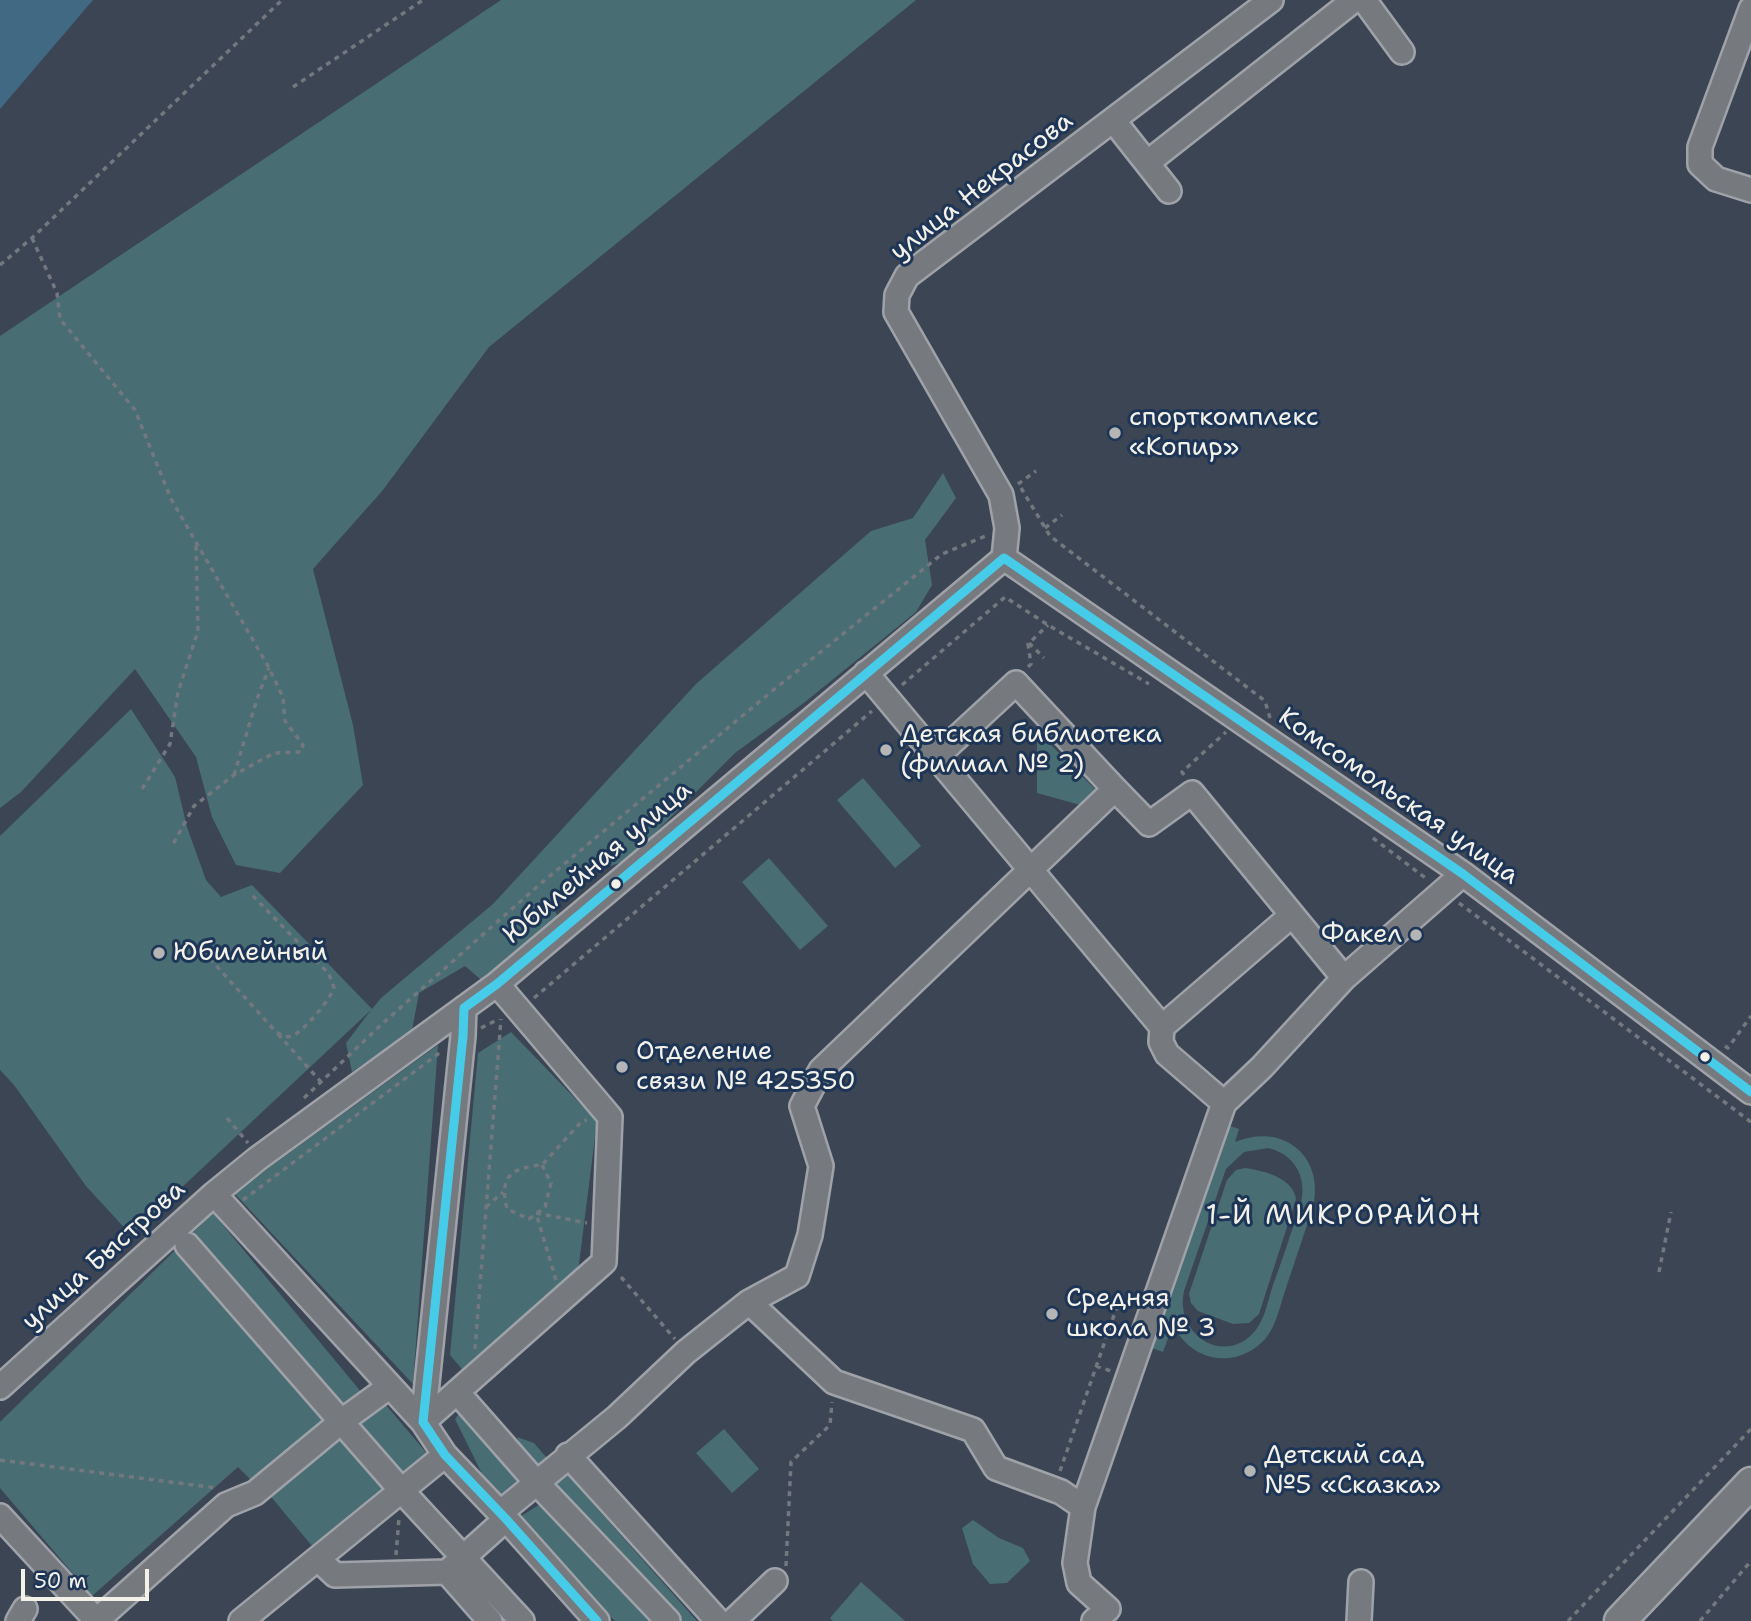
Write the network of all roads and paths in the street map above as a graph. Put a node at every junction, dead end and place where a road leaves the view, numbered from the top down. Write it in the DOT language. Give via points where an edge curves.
graph roads {
  1 [pos="282,0"];
  2 [pos="423,0"];
  3 [pos="1271,0"];
  4 [pos="1354,0"];
  5 [pos="1364,0"];
  6 [pos="1751,9"];
  7 [pos="1402,51"];
  8 [pos="293,87"];
  9 [pos="1113,120"];
  10 [pos="1147,163"];
  11 [pos="1751,190"];
  12 [pos="1169,191"];
  13 [pos="32,238"];
  14 [pos="0,265"];
  15 [pos="1035,471"];
  16 [pos="1062,515"];
  17 [pos="1007,528"];
  18 [pos="1045,528"];
  19 [pos="196,541"];
  20 [pos="1004,558"];
  21 [pos="1048,625"];
  22 [pos="1029,643"];
  23 [pos="1044,658"];
  24 [pos="1030,659"];
  25 [pos="268,666"];
  26 [pos="866,673"];
  27 [pos="1018,676"];
  28 [pos="1156,688"];
  29 [pos="888,697"];
  30 [pos="1265,701"];
  31 [pos="1228,729"];
  32 [pos="937,756"];
  33 [pos="234,775"];
  34 [pos="142,789"];
  35 [pos="1115,789"];
  36 [pos="1192,793"];
  37 [pos="1367,834"];
  38 [pos="172,846"];
  39 [pos="1031,871"];
  40 [pos="1463,874"];
  41 [pos="1442,890"];
  42 [pos="253,896"];
  43 [pos="1292,915"];
  44 [pos="203,951"];
  45 [pos="1344,978"];
  46 [pos="497,984"];
  47 [pos="464,1008"];
  48 [pos="521,1010"];
  49 [pos="1751,1016"];
  50 [pos="1162,1027"];
  51 [pos="276,1031"];
  52 [pos="1719,1041"];
  53 [pos="321,1082"];
  54 [pos="1751,1092"];
  55 [pos="301,1101"];
  56 [pos="1224,1103"];
  57 [pos="610,1116"];
  58 [pos="227,1118"];
  59 [pos="1751,1122"];
  60 [pos="251,1148"];
  61 [pos="542,1165"];
  62 [pos="503,1192"];
  63 [pos="214,1194"];
  64 [pos="486,1207"];
  65 [pos="1671,1212"];
  66 [pos="536,1213"];
  67 [pos="605,1227"];
  68 [pos="187,1245"];
  69 [pos="1659,1272"];
  70 [pos="621,1277"];
  71 [pos="1122,1292"];
  72 [pos="562,1299"];
  73 [pos="749,1302"];
  74 [pos="686,1352"];
  75 [pos="474,1360"];
  76 [pos="834,1382"];
  77 [pos="390,1386"];
  78 [pos="0,1387"];
  79 [pos="457,1392"];
  80 [pos="342,1421"];
  81 [pos="423,1422"];
  82 [pos="1751,1429"];
  83 [pos="445,1455"];
  84 [pos="568,1455"];
  85 [pos="0,1460"];
  86 [pos="536,1482"];
  87 [pos="1751,1483"];
  88 [pos="1053,1489"];
  89 [pos="401,1490"];
  90 [pos="255,1493"];
  91 [pos="1083,1507"];
  92 [pos="0,1516"];
  93 [pos="503,1516"];
  94 [pos="318,1559"];
  95 [pos="1751,1561"];
  96 [pos="455,1565"];
  97 [pos="395,1575"];
  98 [pos="775,1581"];
  99 [pos="1361,1582"];
  100 [pos="97,1621"];
  101 [pos="241,1621"];
  102 [pos="490,1621"];
  103 [pos="522,1621"];
  104 [pos="597,1621"];
  105 [pos="668,1621"];
  106 [pos="718,1621"];
  107 [pos="733,1621"];
  108 [pos="1094,1621"];
  109 [pos="1359,1621"];
  110 [pos="1568,1621"];
  111 [pos="1620,1621"];
  112 [pos="1700,1621"];
  1 -- 13 [label="path"];
  2 -- 8 [label="path"];
  3 -- 9 [label="street, улица Некрасова"];
  4 -- 10 [label="street"];
  5 -- 7 [label="street"];
  6 -- 11 [label="street" via="1700,147 1700,164 1716,179"];
  9 -- 10 [label="street"];
  9 -- 17 [label="street, улица Некрасова" via="906,276 897,295 896,312 1001,495"];
  10 -- 12 [label="street"];
  13 -- 14 [label="path"];
  13 -- 19 [label="path" via="57,293 60,319 135,410 171,499"];
  15 -- 18 [label="path" via="1018,484"];
  16 -- 18 [label="path"];
  17 -- 20 [label="street, улица Некрасова"];
  17 -- 53 [label="path" via="942,554 781,684 539,885"];
  18 -- 30 [label="path"];
  19 -- 25 [label="path"];
  19 -- 34 [label="path" via="198,631 178,692 170,744"];
  20 -- 26 [label="street, Юбилейная улица"];
  20 -- 40 [label="street, Комсомольская улица"];
  21 -- 22 [label="path"];
  21 -- 28 [label="path"];
  21 -- 29 [label="path" via="1005,597"];
  22 -- 23 [label="path"];
  22 -- 24 [label="path"];
  24 -- 27 [label="path"];
  24 -- 27 [label="path" via="1031,664"];
  25 -- 33 [label="path"];
  25 -- 33 [label="path" via="283,697 285,722 303,745 301,752 274,752"];
  26 -- 29 [label="street"];
  26 -- 46 [label="street, Юбилейная улица"];
  27 -- 32 [label="street"];
  27 -- 35 [label="street"];
  29 -- 32 [label="street"];
  29 -- 48 [label="path"];
  31 -- 36 [label="path" via="1182,772"];
  32 -- 39 [label="street"];
  33 -- 38 [label="path" via="194,806"];
  35 -- 36 [label="street" via="1149,824"];
  35 -- 39 [label="street"];
  36 -- 43 [label="street"];
  37 -- 41 [label="path"];
  39 -- 50 [label="street"];
  39 -- 73 [label="street" via="821,1070 803,1106 821,1166 810,1236 797,1276"];
  40 -- 41 [label="street"];
  40 -- 54 [label="street, Комсомольская улица"];
  41 -- 45 [label="street"];
  41 -- 59 [label="path"];
  42 -- 51 [label="path" via="329,974 334,988 329,1000 294,1035 285,1037"];
  43 -- 45 [label="street"];
  43 -- 50 [label="street"];
  44 -- 51 [label="path"];
  45 -- 56 [label="street"];
  46 -- 47 [label="street, Юбилейная улица"];
  46 -- 48 [label="street"];
  47 -- 63 [label="street, Юбилейная улица"];
  47 -- 81 [label="street"];
  48 -- 57 [label="street"];
  48 -- 64 [label="path" via="500,1019"];
  49 -- 52 [label="path" via="1728,1048"];
  50 -- 56 [label="street" via="1161,1042 1167,1054"];
  51 -- 53 [label="path"];
  53 -- 55 [label="path"];
  56 -- 91 [label="street"];
  57 -- 61 [label="path" via="582,1121"];
  57 -- 67 [label="street"];
  58 -- 60 [label="path"];
  61 -- 62 [label="path" via="522,1167 509,1176"];
  61 -- 66 [label="path" via="551,1183 545,1207"];
  62 -- 64 [label="path"];
  62 -- 66 [label="path" via="507,1209 529,1219"];
  63 -- 77 [label="street"];
  63 -- 78 [label="street, улица Быстрова"];
  64 -- 75 [label="path"];
  65 -- 69 [label="path"];
  66 -- 67 [label="path"];
  66 -- 72 [label="path"];
  67 -- 72 [label="street" via="604,1262"];
  68 -- 80 [label="street"];
  70 -- 74 [label="path"];
  71 -- 88 [label="path"];
  72 -- 79 [label="street"];
  73 -- 74 [label="street"];
  73 -- 76 [label="street"];
  74 -- 84 [label="street" via="617,1417"];
  76 -- 88 [label="street" via="973,1430 996,1468"];
  76 -- 98 [label="path" via="830,1425 791,1462 786,1572"];
  77 -- 80 [label="street"];
  77 -- 81 [label="street"];
  79 -- 81 [label="street"];
  79 -- 86 [label="street"];
  80 -- 89 [label="street"];
  80 -- 90 [label="street"];
  81 -- 83 [label="street"];
  82 -- 110 [label="path"];
  83 -- 89 [label="street"];
  83 -- 93 [label="street"];
  84 -- 86 [label="street"];
  84 -- 106 [label="street"];
  85 -- 90 [label="path"];
  86 -- 93 [label="street"];
  86 -- 105 [label="street"];
  87 -- 111 [label="main road"];
  88 -- 91 [label="street"];
  89 -- 94 [label="street"];
  89 -- 96 [label="street"];
  89 -- 97 [label="path"];
  90 -- 100 [label="street" via="226,1505"];
  91 -- 108 [label="street" via="1074,1563 1079,1583 1108,1609"];
  92 -- 100 [label="street"];
  93 -- 96 [label="street"];
  93 -- 104 [label="street"];
  94 -- 97 [label="street" via="334,1575"];
  94 -- 101 [label="street"];
  95 -- 112 [label="path"];
  96 -- 97 [label="street"];
  96 -- 102 [label="street"];
  96 -- 103 [label="street"];
  98 -- 107 [label="street"];
  99 -- 109 [label="street"];
}
